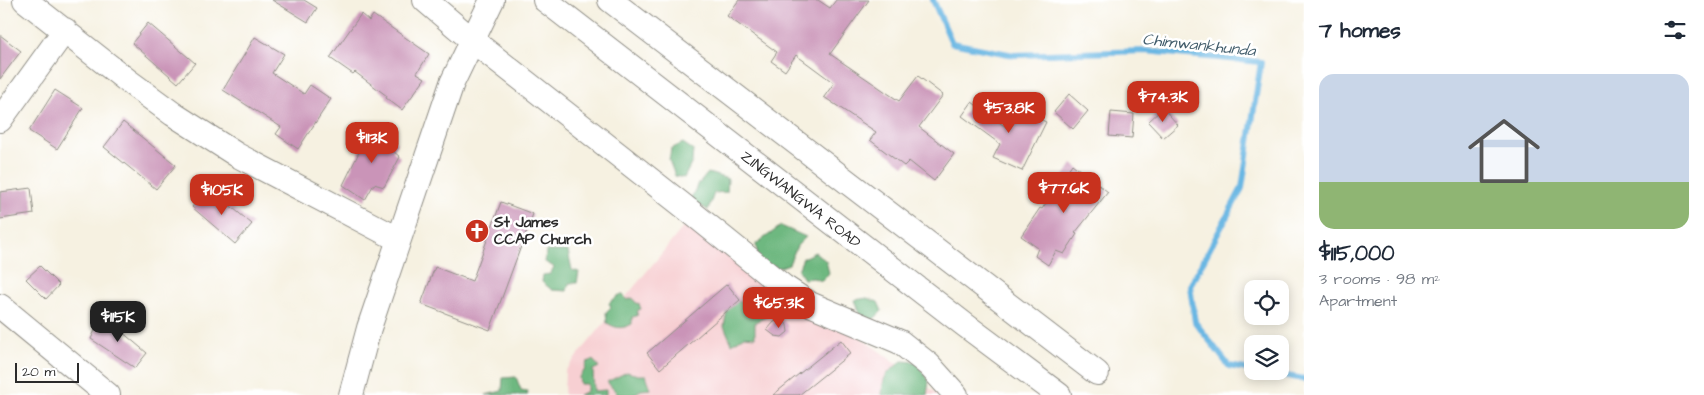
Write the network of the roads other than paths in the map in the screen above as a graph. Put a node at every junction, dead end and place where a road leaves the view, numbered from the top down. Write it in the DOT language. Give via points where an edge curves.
graph roads {
  1 [pos="25,0"];
  2 [pos="425,0"];
  3 [pos="492,0"];
  4 [pos="545,0"];
  5 [pos="610,0"];
  6 [pos="65,30"];
  7 [pos="472,40"];
  8 [pos="0,120"];
  9 [pos="398,239"];
  10 [pos="0,306"];
  11 [pos="1097,373"];
  12 [pos="108,395"];
  13 [pos="351,395"];
  14 [pos="956,395"];
  15 [pos="1059,395"];
  1 -- 6 [label="street"];
  2 -- 7 [label="street"];
  3 -- 7 [label="street"];
  4 -- 15 [label="street, ZINGWANGWA ROAD"];
  5 -- 11 [label="street"];
  6 -- 8 [label="street"];
  6 -- 9 [label="street" via="173,114 237,155"];
  7 -- 9 [label="street" via="452,83"];
  7 -- 14 [label="street" via="784,288 810,304 900,342 929,365"];
  9 -- 13 [label="street"];
  10 -- 12 [label="street"];
}
